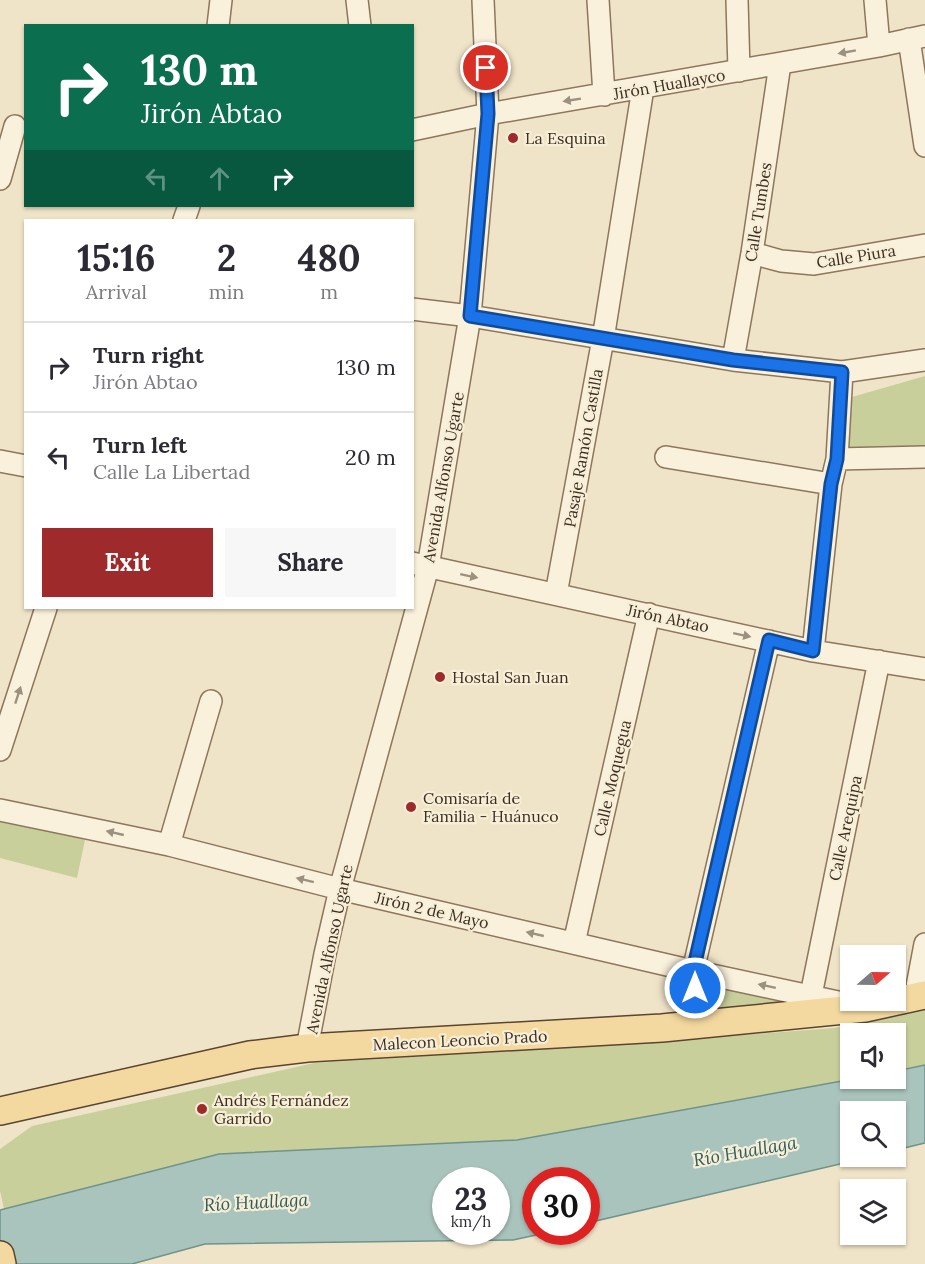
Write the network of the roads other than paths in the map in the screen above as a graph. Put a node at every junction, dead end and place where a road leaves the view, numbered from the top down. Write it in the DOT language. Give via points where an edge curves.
graph roads {
  1 [pos="221,0"];
  2 [pos="357,0"];
  3 [pos="483,0"];
  4 [pos="598,0"];
  5 [pos="737,0"];
  6 [pos="875,0"];
  7 [pos="218,24"];
  8 [pos="360,24"];
  9 [pos="917,38"];
  10 [pos="879,46"];
  11 [pos="780,64"];
  12 [pos="739,71"];
  13 [pos="643,88"];
  14 [pos="604,95"];
  15 [pos="488,114"];
  16 [pos="13,126"];
  17 [pos="414,130"];
  18 [pos="925,146"];
  19 [pos="0,179"];
  20 [pos="925,245"];
  21 [pos="752,253"];
  22 [pos="414,309"];
  23 [pos="470,316"];
  24 [pos="603,339"];
  25 [pos="733,360"];
  26 [pos="925,360"];
  27 [pos="842,372"];
  28 [pos="666,457"];
  29 [pos="925,458"];
  30 [pos="837,459"];
  31 [pos="0,461"];
  32 [pos="24,466"];
  33 [pos="831,484"];
  34 [pos="420,565"];
  35 [pos="414,589"];
  36 [pos="556,594"];
  37 [pos="46,609"];
  38 [pos="409,609"];
  39 [pos="650,614"];
  40 [pos="769,640"];
  41 [pos="813,651"];
  42 [pos="879,661"];
  43 [pos="925,669"];
  44 [pos="211,700"];
  45 [pos="0,750"];
  46 [pos="0,810"];
  47 [pos="169,845"];
  48 [pos="340,889"];
  49 [pos="574,943"];
  50 [pos="925,944"];
  51 [pos="693,971"];
  52 [pos="811,995"];
  53 [pos="920,996"];
  54 [pos="840,1002"];
  55 [pos="840,1010"];
  56 [pos="701,1024"];
  57 [pos="308,1048"];
  58 [pos="1,1112"];
  59 [pos="0,1256"];
  60 [pos="2,1264"];
  1 -- 7 [label="street"];
  2 -- 8 [label="street"];
  3 -- 15 [label="street, Avenida Alfonso Ugarte"];
  4 -- 14 [label="street"];
  5 -- 12 [label="street"];
  6 -- 10 [label="street"];
  9 -- 10 [label="street, Jirón Huallayco"];
  9 -- 18 [label="street"];
  10 -- 11 [label="street, Jirón Huallayco, one-way"];
  11 -- 12 [label="street, Jirón Huallayco"];
  11 -- 21 [label="street, Calle Tumbes"];
  12 -- 13 [label="street, Jirón Huallayco"];
  13 -- 14 [label="street, Jirón Huallayco"];
  13 -- 24 [label="street, Pasaje Ramón Castilla"];
  14 -- 15 [label="street, Jirón Huallayco, one-way"];
  15 -- 17 [label="street, Jirón Huallayco"];
  15 -- 23 [label="street, Avenida Alfonso Ugarte"];
  16 -- 19 [label="street"];
  20 -- 21 [label="street, Calle Piura" via="814,264"];
  21 -- 25 [label="street, Calle Tumbes"];
  22 -- 23 [label="street"];
  23 -- 24 [label="street"];
  23 -- 34 [label="street, Avenida Alfonso Ugarte"];
  24 -- 25 [label="street"];
  24 -- 36 [label="street, Pasaje Ramón Castilla"];
  25 -- 27 [label="street"];
  26 -- 27 [label="street"];
  27 -- 30 [label="street"];
  28 -- 33 [label="street"];
  29 -- 30 [label="street"];
  30 -- 33 [label="street"];
  31 -- 32 [label="street"];
  33 -- 41 [label="street"];
  34 -- 35 [label="street, Avenida Alfonso Ugarte"];
  34 -- 36 [label="street, Jirón Abtao, one-way"];
  36 -- 39 [label="street, Jirón Abtao"];
  45 -- 37 [label="street, one-way"];
  38 -- 48 [label="street, Avenida Alfonso Ugarte"];
  39 -- 40 [label="street, Jirón Abtao, one-way"];
  39 -- 49 [label="street, Calle Moquegua"];
  40 -- 41 [label="street, Jirón Abtao"];
  40 -- 51 [label="street"];
  41 -- 42 [label="street, Jirón Abtao"];
  42 -- 43 [label="street, Jirón Abtao"];
  42 -- 52 [label="street, Calle Arequipa"];
  44 -- 47 [label="street"];
  47 -- 46 [label="street, Jirón 2 de Mayo, one-way"];
  48 -- 47 [label="street, Jirón 2 de Mayo, one-way"];
  49 -- 48 [label="street, Jirón 2 de Mayo, one-way"];
  48 -- 57 [label="street, Avenida Alfonso Ugarte"];
  49 -- 51 [label="street, Jirón 2 de Mayo"];
  50 -- 53 [label="street"];
  52 -- 51 [label="street, Jirón 2 de Mayo, one-way"];
  51 -- 56 [label="street"];
  52 -- 54 [label="street, Jirón 2 de Mayo"];
  55 -- 56 [label="main road, Malecon Leoncio Prado"];
  56 -- 57 [label="main road, Malecon Leoncio Prado"];
  57 -- 58 [label="main road, Malecon Leoncio Prado" via="250,1054"];
  59 -- 60 [label="main road"];
}
